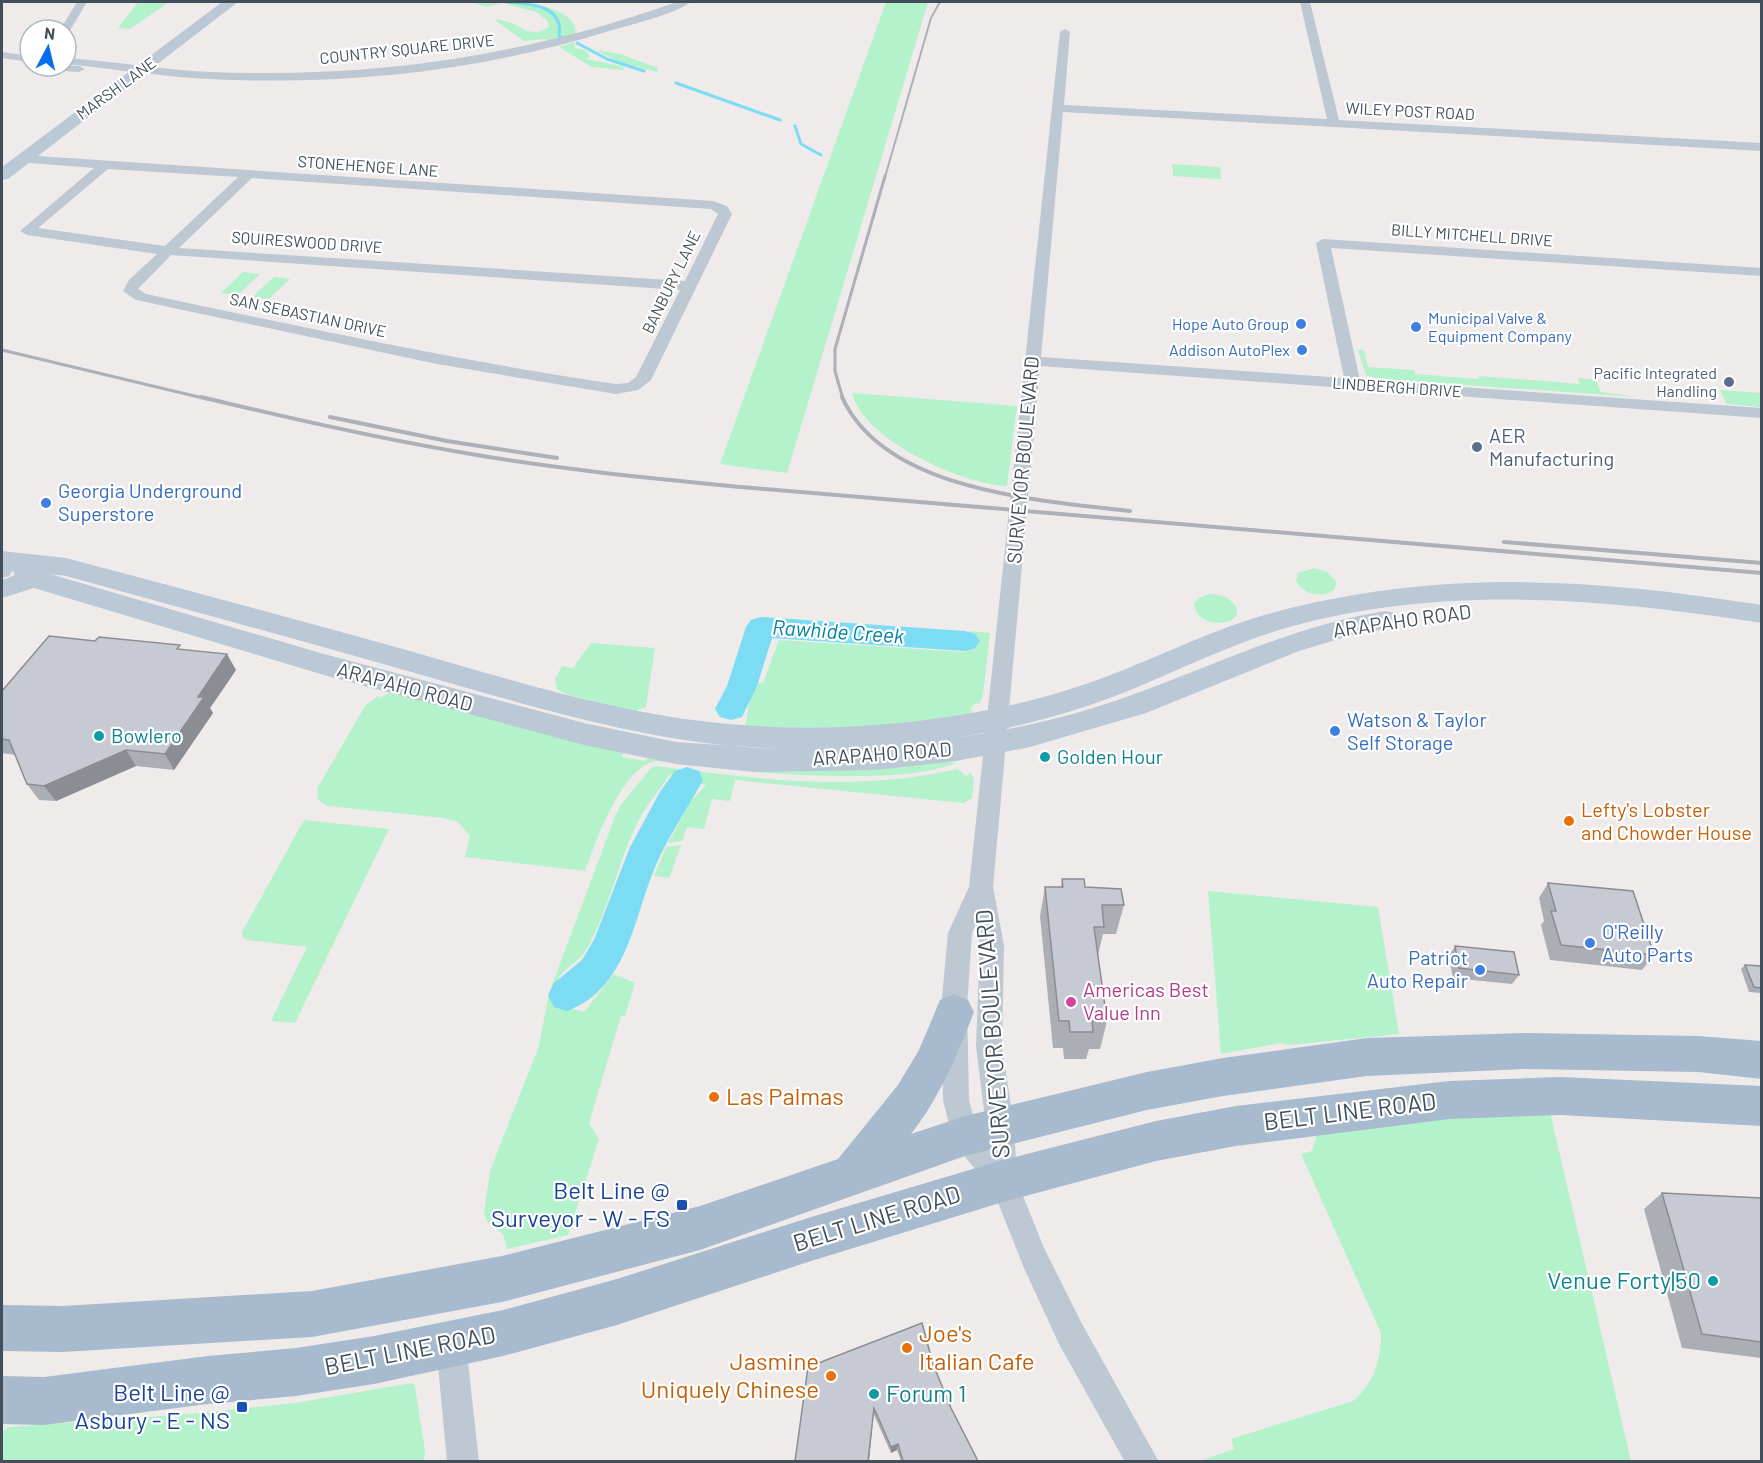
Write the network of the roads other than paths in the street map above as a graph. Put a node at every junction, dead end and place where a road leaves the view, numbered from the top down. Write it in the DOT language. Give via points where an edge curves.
graph roads {
  1 [pos="82,2"];
  2 [pos="211,2"];
  3 [pos="231,2"];
  4 [pos="685,2"];
  5 [pos="1305,2"];
  6 [pos="72,18"];
  7 [pos="1065,32"];
  8 [pos="2,55"];
  9 [pos="18,60"];
  10 [pos="78,63"];
  11 [pos="78,67"];
  12 [pos="121,68"];
  13 [pos="143,69"];
  14 [pos="1057,108"];
  15 [pos="1334,123"];
  16 [pos="36,130"];
  17 [pos="1761,147"];
  18 [pos="2,156"];
  19 [pos="22,159"];
  20 [pos="106,164"];
  21 [pos="2,165"];
  22 [pos="249,174"];
  23 [pos="2,175"];
  24 [pos="712,206"];
  25 [pos="167,251"];
  26 [pos="1761,272"];
  27 [pos="689,286"];
  28 [pos="1032,361"];
  29 [pos="643,380"];
  30 [pos="1353,383"];
  31 [pos="1761,413"];
  32 [pos="4,565"];
  33 [pos="37,578"];
  34 [pos="2,589"];
  35 [pos="1761,614"];
  36 [pos="1319,622"];
  37 [pos="1761,626"];
  38 [pos="997,731"];
  39 [pos="981,887"];
  40 [pos="954,1012"];
  41 [pos="1432,1055"];
  42 [pos="1761,1060"];
  43 [pos="1449,1100"];
  44 [pos="1761,1106"];
  45 [pos="983,1131"];
  46 [pos="854,1173"];
  47 [pos="1003,1181"];
  48 [pos="2,1328"];
  49 [pos="451,1344"];
  50 [pos="2,1400"];
  51 [pos="463,1461"];
  52 [pos="1143,1461"];
  1 -- 6 [label="street"];
  2 -- 12 [label="main road, MARSH LANE"];
  3 -- 13 [label="main road, MARSH LANE"];
  4 -- 13 [label="street, COUNTRY SQUARE DRIVE" via="576,39 442,65 301,76"];
  5 -- 15 [label="street"];
  7 -- 14 [label="street, SURVEYOR BOULEVARD"];
  8 -- 9 [label="street"];
  10 -- 12 [label="street"];
  11 -- 12 [label="street"];
  12 -- 13 [label="street, COUNTRY SQUARE DRIVE"];
  12 -- 16 [label="main road, MARSH LANE"];
  13 -- 19 [label="main road, MARSH LANE"];
  14 -- 15 [label="street, WILEY POST ROAD"];
  14 -- 28 [label="street, SURVEYOR BOULEVARD"];
  15 -- 17 [label="street, WILEY POST ROAD"];
  16 -- 18 [label="main road, MARSH LANE"];
  16 -- 19 [label="main road" via="38,133 19,150"];
  19 -- 20 [label="street, STONEHENGE LANE"];
  19 -- 21 [label="main road"];
  19 -- 23 [label="main road, MARSH LANE"];
  20 -- 22 [label="street, STONEHENGE LANE"];
  20 -- 25 [label="street, SQUIRESWOOD DRIVE" via="27,231"];
  22 -- 24 [label="street, STONEHENGE LANE"];
  22 -- 25 [label="street, SAN SEBASTIAN DRIVE"];
  24 -- 27 [label="street, BANBURY LANE" via="725,214"];
  25 -- 27 [label="street, SQUIRESWOOD DRIVE"];
  25 -- 29 [label="street, SAN SEBASTIAN DRIVE" via="130,291 141,297 401,354 516,375 616,389 632,387"];
  26 -- 30 [label="street, BILLY MITCHELL DRIVE" via="1323,243"];
  27 -- 29 [label="street, BANBURY LANE"];
  28 -- 30 [label="street, LINDBERGH DRIVE"];
  28 -- 38 [label="street, SURVEYOR BOULEVARD"];
  30 -- 31 [label="street, LINDBERGH DRIVE"];
  32 -- 33 [label="main road, ARAPAHO ROAD"];
  32 -- 38 [label="main road, ARAPAHO ROAD" via="66,567 646,724 790,738"];
  33 -- 34 [label="main road"];
  33 -- 38 [label="main road, ARAPAHO ROAD" via="362,677 675,753 752,760 835,759 905,754"];
  35 -- 36 [label="main road, ARAPAHO ROAD" via="1616,595 1490,590 1395,598"];
  36 -- 37 [label="main road, ARAPAHO ROAD" via="1509,610 1605,613"];
  36 -- 38 [label="main road, ARAPAHO ROAD" via="1258,653 1136,705 1040,734"];
  38 -- 39 [label="street, SURVEYOR BOULEVARD"];
  39 -- 40 [label="street, SURVEYOR BOULEVARD" via="960,933"];
  39 -- 45 [label="street, SURVEYOR BOULEVARD" via="992,945"];
  40 -- 45 [label="street, SURVEYOR BOULEVARD" via="956,1100"];
  40 -- 46 [label="main road" via="933,1065 913,1099"];
  41 -- 42 [label="main road" via="1616,1051"];
  41 -- 43 [label="main road"];
  41 -- 45 [label="main road" via="1367,1057 1223,1077 1147,1091"];
  43 -- 44 [label="main road, BELT LINE ROAD" via="1560,1096"];
  43 -- 47 [label="main road, BELT LINE ROAD" via="1202,1133"];
  45 -- 46 [label="main road"];
  45 -- 47 [label="street, SURVEYOR BOULEVARD"];
  45 -- 47 [label="street, SURVEYOR BOULEVARD"];
  46 -- 48 [label="main road" via="700,1228 447,1290 300,1315"];
  47 -- 49 [label="main road, BELT LINE ROAD" via="540,1325"];
  47 -- 52 [label="street, SURVEYOR BOULEVARD" via="1070,1333"];
  49 -- 50 [label="main road, BELT LINE ROAD" via="296,1372 44,1401"];
  49 -- 51 [label="street"];
}
